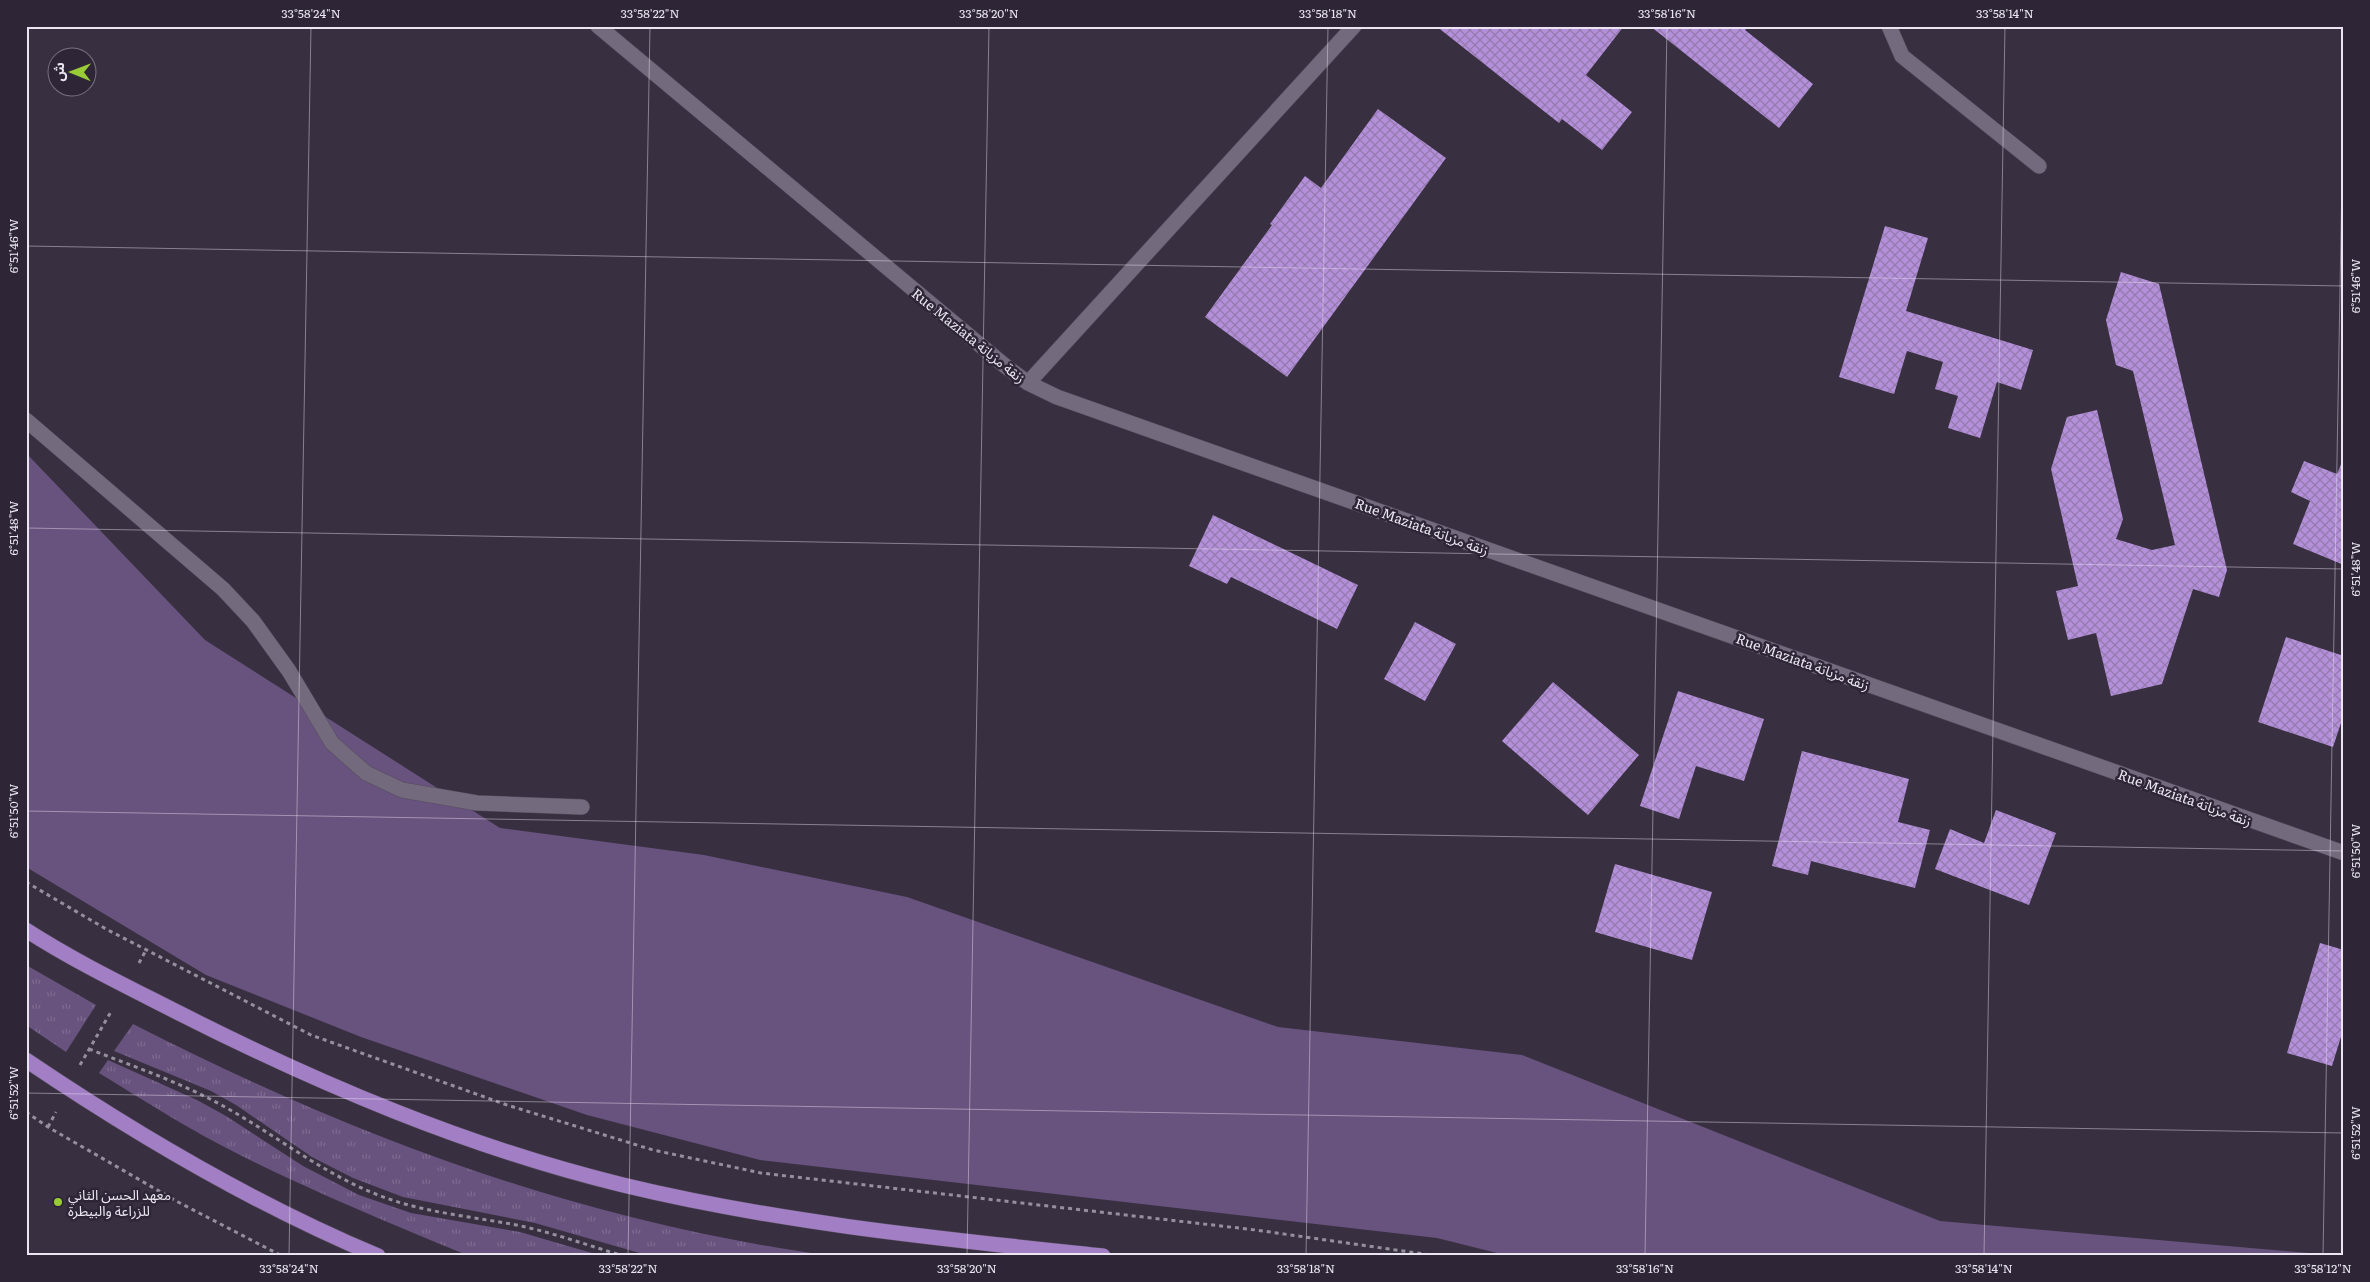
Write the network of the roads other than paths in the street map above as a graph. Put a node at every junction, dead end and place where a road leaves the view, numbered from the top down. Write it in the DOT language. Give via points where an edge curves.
graph roads {
  1 [pos="598,26"];
  2 [pos="1354,26"];
  3 [pos="1889,26"];
  4 [pos="2039,166"];
  5 [pos="1028,383"];
  6 [pos="26,420"];
  7 [pos="582,807"];
  8 [pos="2344,853"];
  9 [pos="26,930"];
  10 [pos="26,1060"];
  11 [pos="378,1256"];
  12 [pos="1103,1256"];
  1 -- 5 [label="street, Rue Maziata زنقة مزياتة"];
  2 -- 5 [label="street"];
  3 -- 4 [label="street" via="1902,56"];
  5 -- 8 [label="street, Rue Maziata زنقة مزياتة" via="1057,397"];
  6 -- 7 [label="street" via="222,589 253,621 289,671 332,743 366,773 402,790 477,803"];
  9 -- 12 [label="main road" via="243,1046 366,1101 492,1148 622,1185 754,1213"];
  10 -- 11 [label="main road" via="195,1165 284,1213"];
}
